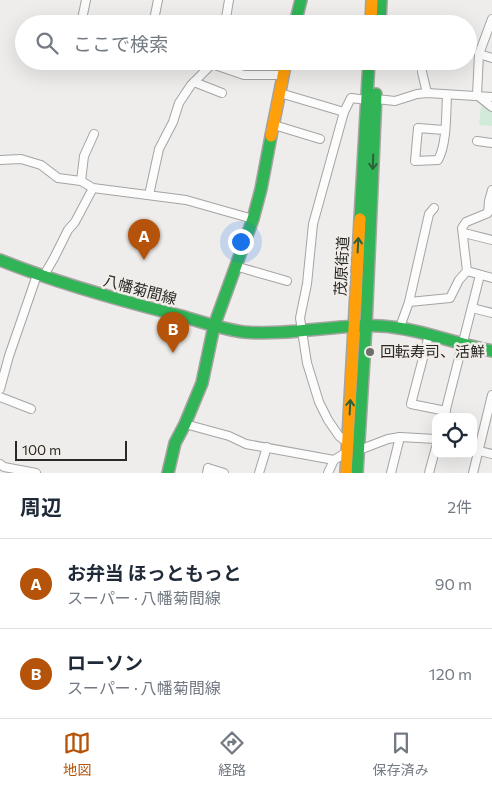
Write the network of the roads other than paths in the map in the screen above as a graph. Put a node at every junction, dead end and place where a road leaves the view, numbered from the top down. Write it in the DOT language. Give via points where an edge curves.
graph roads {
  1 [pos="86,0"];
  2 [pos="158,0"];
  3 [pos="229,0"];
  4 [pos="301,0"];
  5 [pos="372,0"];
  6 [pos="381,0"];
  7 [pos="83,15"];
  8 [pos="155,15"];
  9 [pos="226,15"];
  10 [pos="297,15"];
  11 [pos="371,15"];
  12 [pos="380,15"];
  13 [pos="492,19"];
  14 [pos="479,54"];
  15 [pos="492,58"];
  16 [pos="205,70"];
  17 [pos="232,70"];
  18 [pos="284,70"];
  19 [pos="369,70"];
  20 [pos="376,70"];
  21 [pos="422,72"];
  22 [pos="283,75"];
  23 [pos="194,82"];
  24 [pos="222,93"];
  25 [pos="280,93"];
  26 [pos="427,93"];
  27 [pos="477,94"];
  28 [pos="448,95"];
  29 [pos="492,96"];
  30 [pos="371,99"];
  31 [pos="492,107"];
  32 [pos="344,112"];
  33 [pos="274,125"];
  34 [pos="444,130"];
  35 [pos="94,134"];
  36 [pos="320,139"];
  37 [pos="477,141"];
  38 [pos="492,143"];
  39 [pos="0,160"];
  40 [pos="81,181"];
  41 [pos="93,188"];
  42 [pos="492,190"];
  43 [pos="149,195"];
  44 [pos="490,202"];
  45 [pos="434,208"];
  46 [pos="252,219"];
  47 [pos="464,233"];
  48 [pos="492,240"];
  49 [pos="0,260"];
  50 [pos="235,266"];
  51 [pos="467,270"];
  52 [pos="480,275"];
  53 [pos="40,276"];
  54 [pos="492,278"];
  55 [pos="287,281"];
  56 [pos="409,302"];
  57 [pos="472,308"];
  58 [pos="492,313"];
  59 [pos="214,326"];
  60 [pos="354,326"];
  61 [pos="366,326"];
  62 [pos="400,327"];
  63 [pos="302,331"];
  64 [pos="429,335"];
  65 [pos="463,346"];
  66 [pos="492,352"];
  67 [pos="0,389"];
  68 [pos="492,395"];
  69 [pos="0,397"];
  70 [pos="490,408"];
  71 [pos="31,409"];
  72 [pos="442,413"];
  73 [pos="445,413"];
  74 [pos="185,424"];
  75 [pos="400,437"];
  76 [pos="432,439"];
  77 [pos="267,447"];
  78 [pos="477,447"];
  79 [pos="351,448"];
  80 [pos="477,450"];
  81 [pos="492,454"];
  82 [pos="433,458"];
  83 [pos="475,458"];
  84 [pos="334,460"];
  85 [pos="3,468"];
  86 [pos="36,473"];
  87 [pos="168,473"];
  88 [pos="207,473"];
  89 [pos="224,473"];
  90 [pos="259,473"];
  91 [pos="328,473"];
  92 [pos="346,473"];
  93 [pos="358,473"];
  94 [pos="391,473"];
  95 [pos="429,473"];
  96 [pos="473,473"];
  1 -- 7 [label="street"];
  2 -- 8 [label="street"];
  3 -- 9 [label="street"];
  4 -- 10 [label="main road"];
  5 -- 11 [label="main road"];
  6 -- 12 [label="main road"];
  13 -- 14 [label="street"];
  14 -- 15 [label="street"];
  14 -- 27 [label="street"];
  16 -- 23 [label="street"];
  17 -- 22 [label="street" via="244,74"];
  18 -- 22 [label="main road"];
  19 -- 30 [label="main road, 茂原街道"];
  20 -- 30 [label="main road, 茂原街道"];
  21 -- 26 [label="street"];
  22 -- 25 [label="main road"];
  23 -- 24 [label="street"];
  23 -- 43 [label="street" via="179,103 159,149"];
  25 -- 32 [label="street"];
  25 -- 33 [label="main road"];
  26 -- 28 [label="street"];
  26 -- 30 [label="street" via="395,101"];
  27 -- 28 [label="street"];
  27 -- 29 [label="street"];
  27 -- 31 [label="street"];
  28 -- 34 [label="street"];
  30 -- 32 [label="street" via="351,98"];
  60 -- 30 [label="main road, 茂原街道, one-way"];
  30 -- 61 [label="main road, 茂原街道, one-way"];
  32 -- 63 [label="street" via="313,224 300,318"];
  33 -- 36 [label="street"];
  33 -- 46 [label="main road"];
  34 -- 34 [label="street" via="442,153 438,160 414,161 418,128"];
  35 -- 40 [label="street" via="84,156"];
  37 -- 38 [label="street"];
  39 -- 40 [label="street" via="21,159 41,165 58,178"];
  40 -- 41 [label="street"];
  41 -- 43 [label="street"];
  41 -- 53 [label="street" via="54,258"];
  42 -- 44 [label="street"];
  43 -- 46 [label="street" via="186,200"];
  44 -- 47 [label="street" via="488,213 466,222 462,228"];
  45 -- 56 [label="street" via="429,214"];
  46 -- 50 [label="main road"];
  47 -- 48 [label="street"];
  47 -- 51 [label="street"];
  49 -- 53 [label="main road, 八幡菊間線"];
  50 -- 55 [label="street"];
  50 -- 59 [label="main road"];
  51 -- 52 [label="street"];
  51 -- 56 [label="street" via="450,298"];
  52 -- 54 [label="street"];
  52 -- 57 [label="street"];
  53 -- 59 [label="main road, 八幡菊間線"];
  53 -- 67 [label="street" via="9,356"];
  56 -- 62 [label="street"];
  57 -- 58 [label="street"];
  57 -- 65 [label="street"];
  59 -- 63 [label="main road, 八幡菊間線" via="270,333"];
  59 -- 74 [label="main road" via="202,383"];
  60 -- 61 [label="main road, 八幡菊間線"];
  60 -- 63 [label="main road, 八幡菊間線"];
  79 -- 60 [label="main road, 茂原街道, one-way"];
  61 -- 62 [label="main road, 八幡菊間線"];
  61 -- 79 [label="main road, 茂原街道"];
  62 -- 64 [label="main road, 八幡菊間線"];
  63 -- 79 [label="street" via="307,363 319,402 339,436"];
  64 -- 65 [label="main road, 八幡菊間線"];
  64 -- 72 [label="street" via="411,404"];
  65 -- 66 [label="main road, 八幡菊間線"];
  65 -- 73 [label="street"];
  68 -- 70 [label="street"];
  69 -- 71 [label="street"];
  70 -- 78 [label="street"];
  74 -- 77 [label="street" via="246,444"];
  74 -- 87 [label="main road" via="175,443"];
  75 -- 76 [label="street"];
  75 -- 79 [label="street"];
  75 -- 94 [label="street"];
  77 -- 84 [label="street"];
  77 -- 90 [label="street"];
  79 -- 84 [label="street"];
  79 -- 92 [label="main road, 茂原街道"];
  79 -- 93 [label="main road, 茂原街道"];
  80 -- 81 [label="street"];
  82 -- 95 [label="street"];
  83 -- 96 [label="street"];
  84 -- 91 [label="street"];
  85 -- 86 [label="street"];
  88 -- 89 [label="street" via="208,468"];
}
